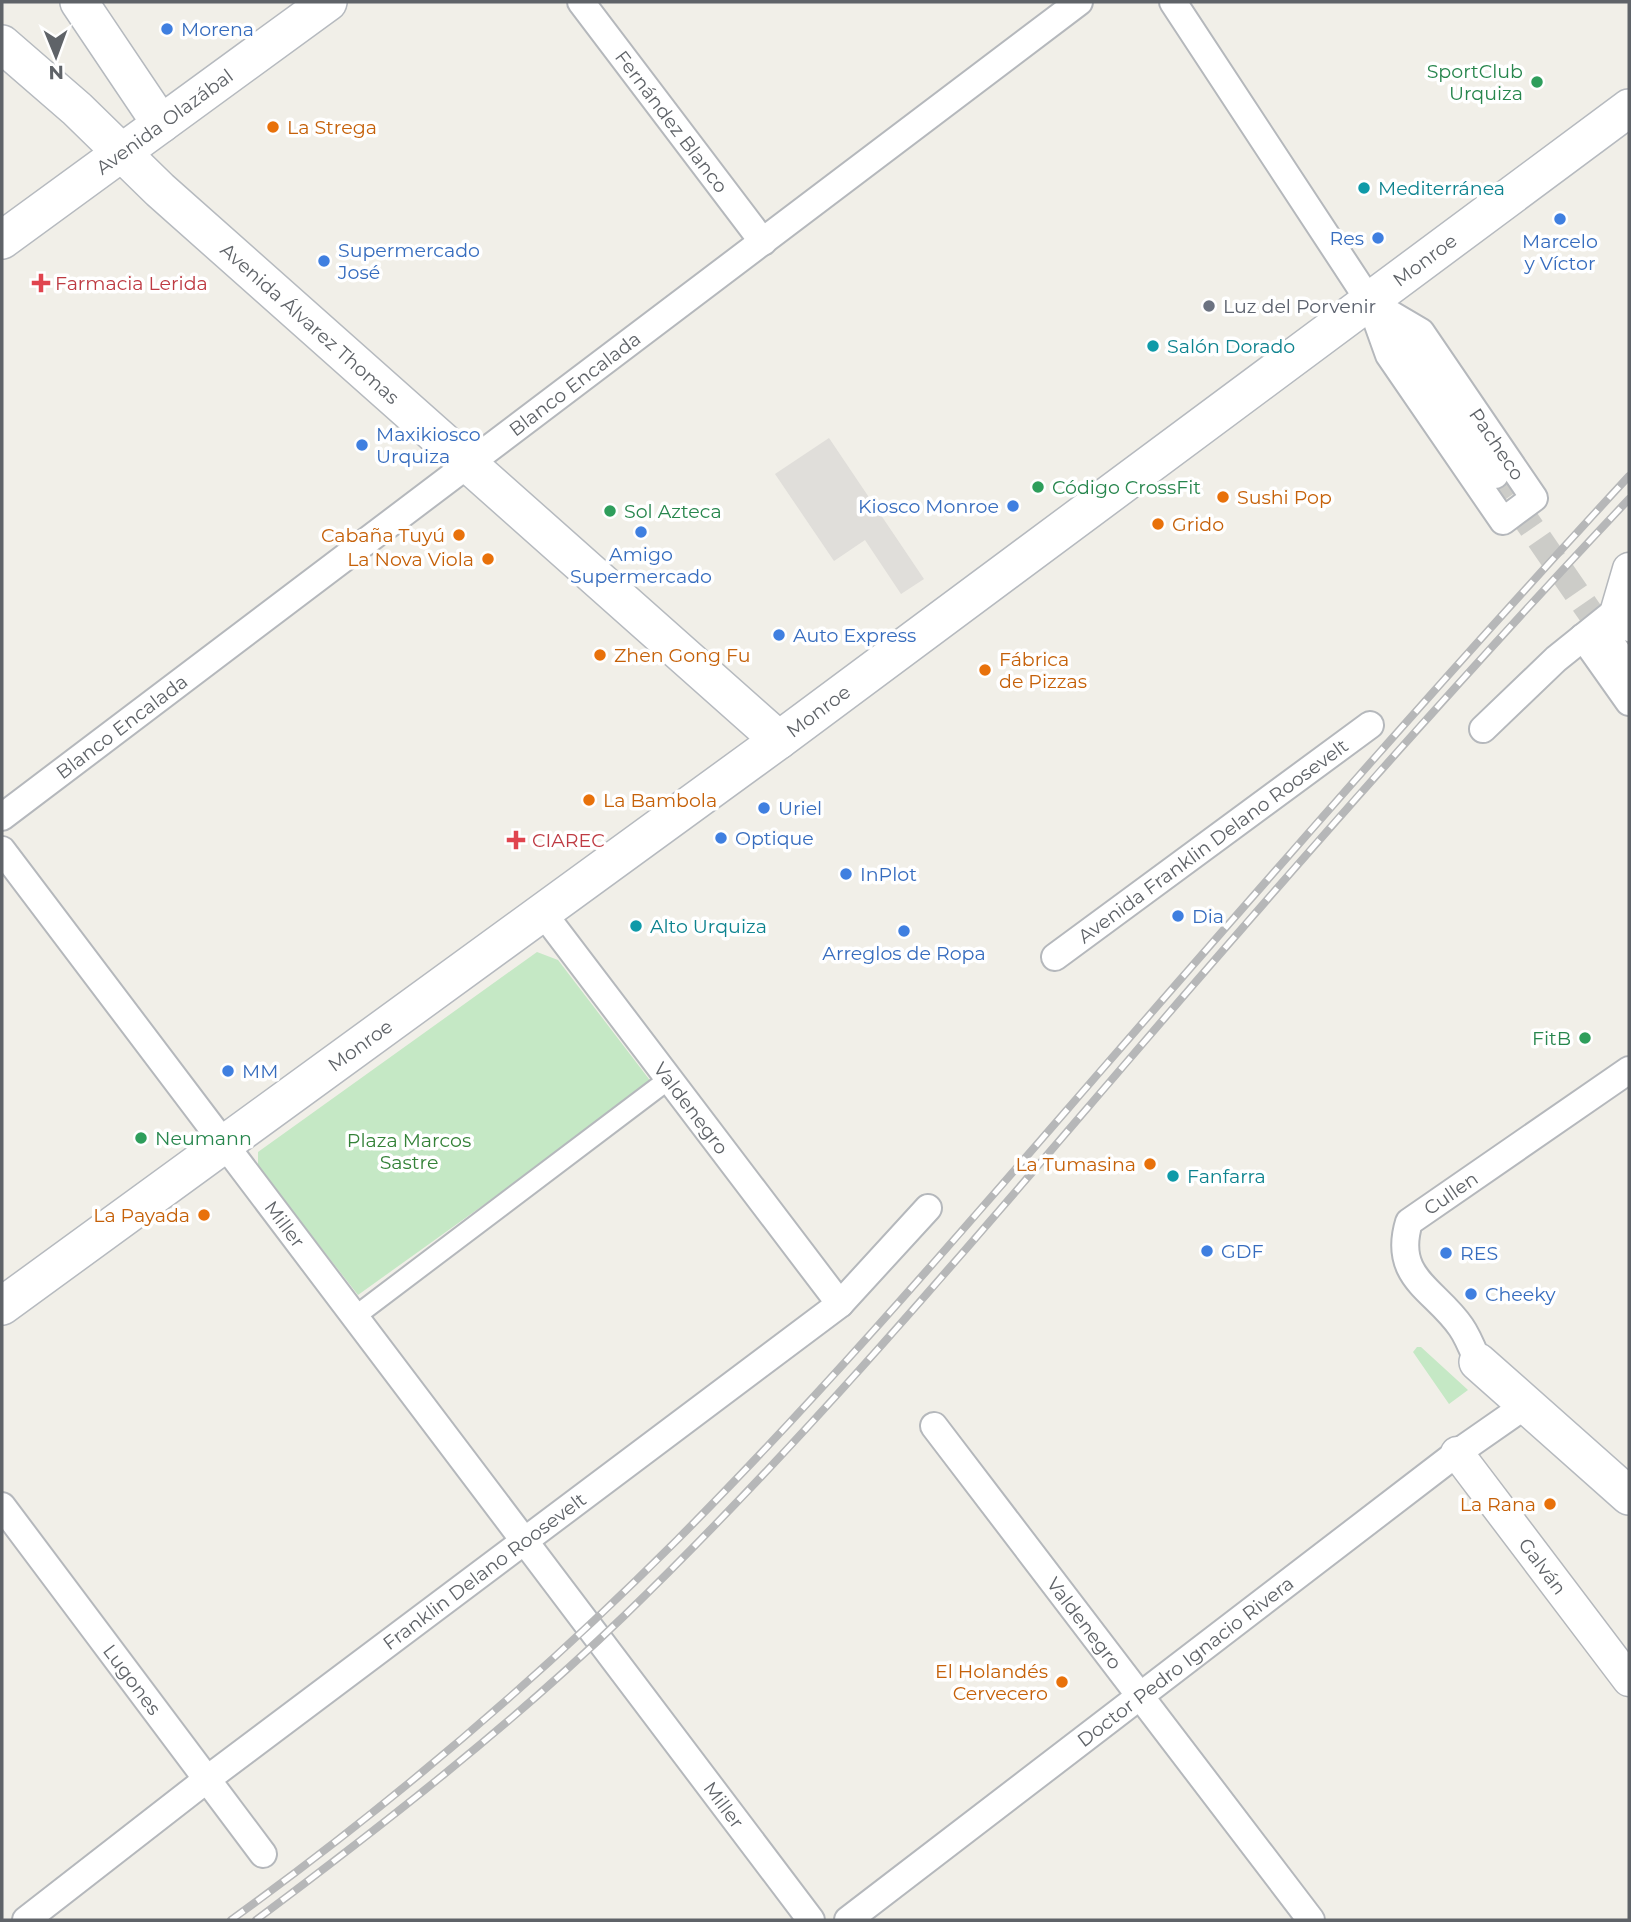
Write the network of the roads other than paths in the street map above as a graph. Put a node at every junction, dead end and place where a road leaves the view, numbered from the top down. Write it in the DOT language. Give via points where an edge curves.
graph roads {
  1 [pos="79,2"];
  2 [pos="328,2"];
  3 [pos="581,2"];
  4 [pos="1079,2"];
  5 [pos="1173,2"];
  6 [pos="2,44"];
  7 [pos="1629,108"];
  8 [pos="161,124"];
  9 [pos="120,154"];
  10 [pos="2,240"];
  11 [pos="763,242"];
  12 [pos="1370,302"];
  13 [pos="470,464"];
  14 [pos="1495,475"];
  15 [pos="1629,569"];
  16 [pos="1613,622"];
  17 [pos="1629,669"];
  18 [pos="1629,702"];
  19 [pos="1370,725"];
  20 [pos="1483,729"];
  21 [pos="779,740"];
  22 [pos="2,817"];
  23 [pos="2,850"];
  24 [pos="543,913"];
  25 [pos="1055,957"];
  26 [pos="1629,1070"];
  27 [pos="669,1079"];
  28 [pos="223,1144"];
  29 [pos="928,1208"];
  30 [pos="840,1304"];
  31 [pos="2,1306"];
  32 [pos="353,1318"];
  33 [pos="1478,1362"];
  34 [pos="1526,1405"];
  35 [pos="934,1426"];
  36 [pos="1457,1453"];
  37 [pos="1629,1496"];
  38 [pos="2,1506"];
  39 [pos="524,1541"];
  40 [pos="1629,1680"];
  41 [pos="1140,1697"];
  42 [pos="206,1780"];
  43 [pos="263,1854"];
  44 [pos="26,1920"];
  45 [pos="811,1920"];
  46 [pos="848,1920"];
  47 [pos="1311,1920"];
  1 -- 8 [label="main road"];
  2 -- 8 [label="main road, Avenida Olazábal"];
  3 -- 11 [label="street, Fernández Blanco"];
  4 -- 11 [label="street, Blanco Encalada"];
  5 -- 12 [label="street, Pacheco"];
  6 -- 9 [label="main road, Avenida Álvarez Thomas" via="77,109"];
  7 -- 12 [label="main road, Monroe"];
  8 -- 9 [label="main road, Avenida Olazábal"];
  9 -- 10 [label="main road, Avenida Olazábal"];
  9 -- 13 [label="main road, Avenida Álvarez Thomas"];
  11 -- 13 [label="street, Blanco Encalada"];
  12 -- 12 [label="street, Pacheco" via="1390,355 1503,521 1534,498 1420,332"];
  12 -- 14 [label="street, Pacheco"];
  12 -- 21 [label="main road, Monroe"];
  13 -- 21 [label="main road, Avenida Álvarez Thomas"];
  13 -- 22 [label="street, Blanco Encalada"];
  15 -- 16 [label="street"];
  16 -- 17 [label="street"];
  16 -- 18 [label="street"];
  16 -- 20 [label="street"];
  19 -- 25 [label="street, Avenida Franklin Delano Roosevelt"];
  21 -- 24 [label="main road, Monroe"];
  23 -- 28 [label="street, Miller"];
  24 -- 27 [label="street, Valdenegro"];
  24 -- 28 [label="main road, Monroe"];
  26 -- 33 [label="street, Cullen" via="1409,1222 1404,1241 1412,1273 1461,1326"];
  27 -- 30 [label="street, Valdenegro"];
  27 -- 32 [label="street"];
  28 -- 31 [label="main road, Monroe"];
  28 -- 32 [label="street, Miller"];
  29 -- 30 [label="street, Franklin Delano Roosevelt"];
  30 -- 39 [label="street, Franklin Delano Roosevelt"];
  32 -- 39 [label="street, Miller"];
  33 -- 34 [label="main road"];
  34 -- 36 [label="street, Doctor Pedro Ignacio Rivera"];
  34 -- 37 [label="main road"];
  35 -- 41 [label="street, Valdenegro"];
  36 -- 40 [label="street, Galván"];
  36 -- 41 [label="street, Doctor Pedro Ignacio Rivera"];
  38 -- 42 [label="street, Lugones"];
  39 -- 42 [label="street, Franklin Delano Roosevelt"];
  39 -- 45 [label="street, Miller"];
  41 -- 46 [label="street, Doctor Pedro Ignacio Rivera"];
  41 -- 47 [label="street, Valdenegro"];
  42 -- 43 [label="street, Lugones"];
  42 -- 44 [label="street, Franklin Delano Roosevelt"];
}
